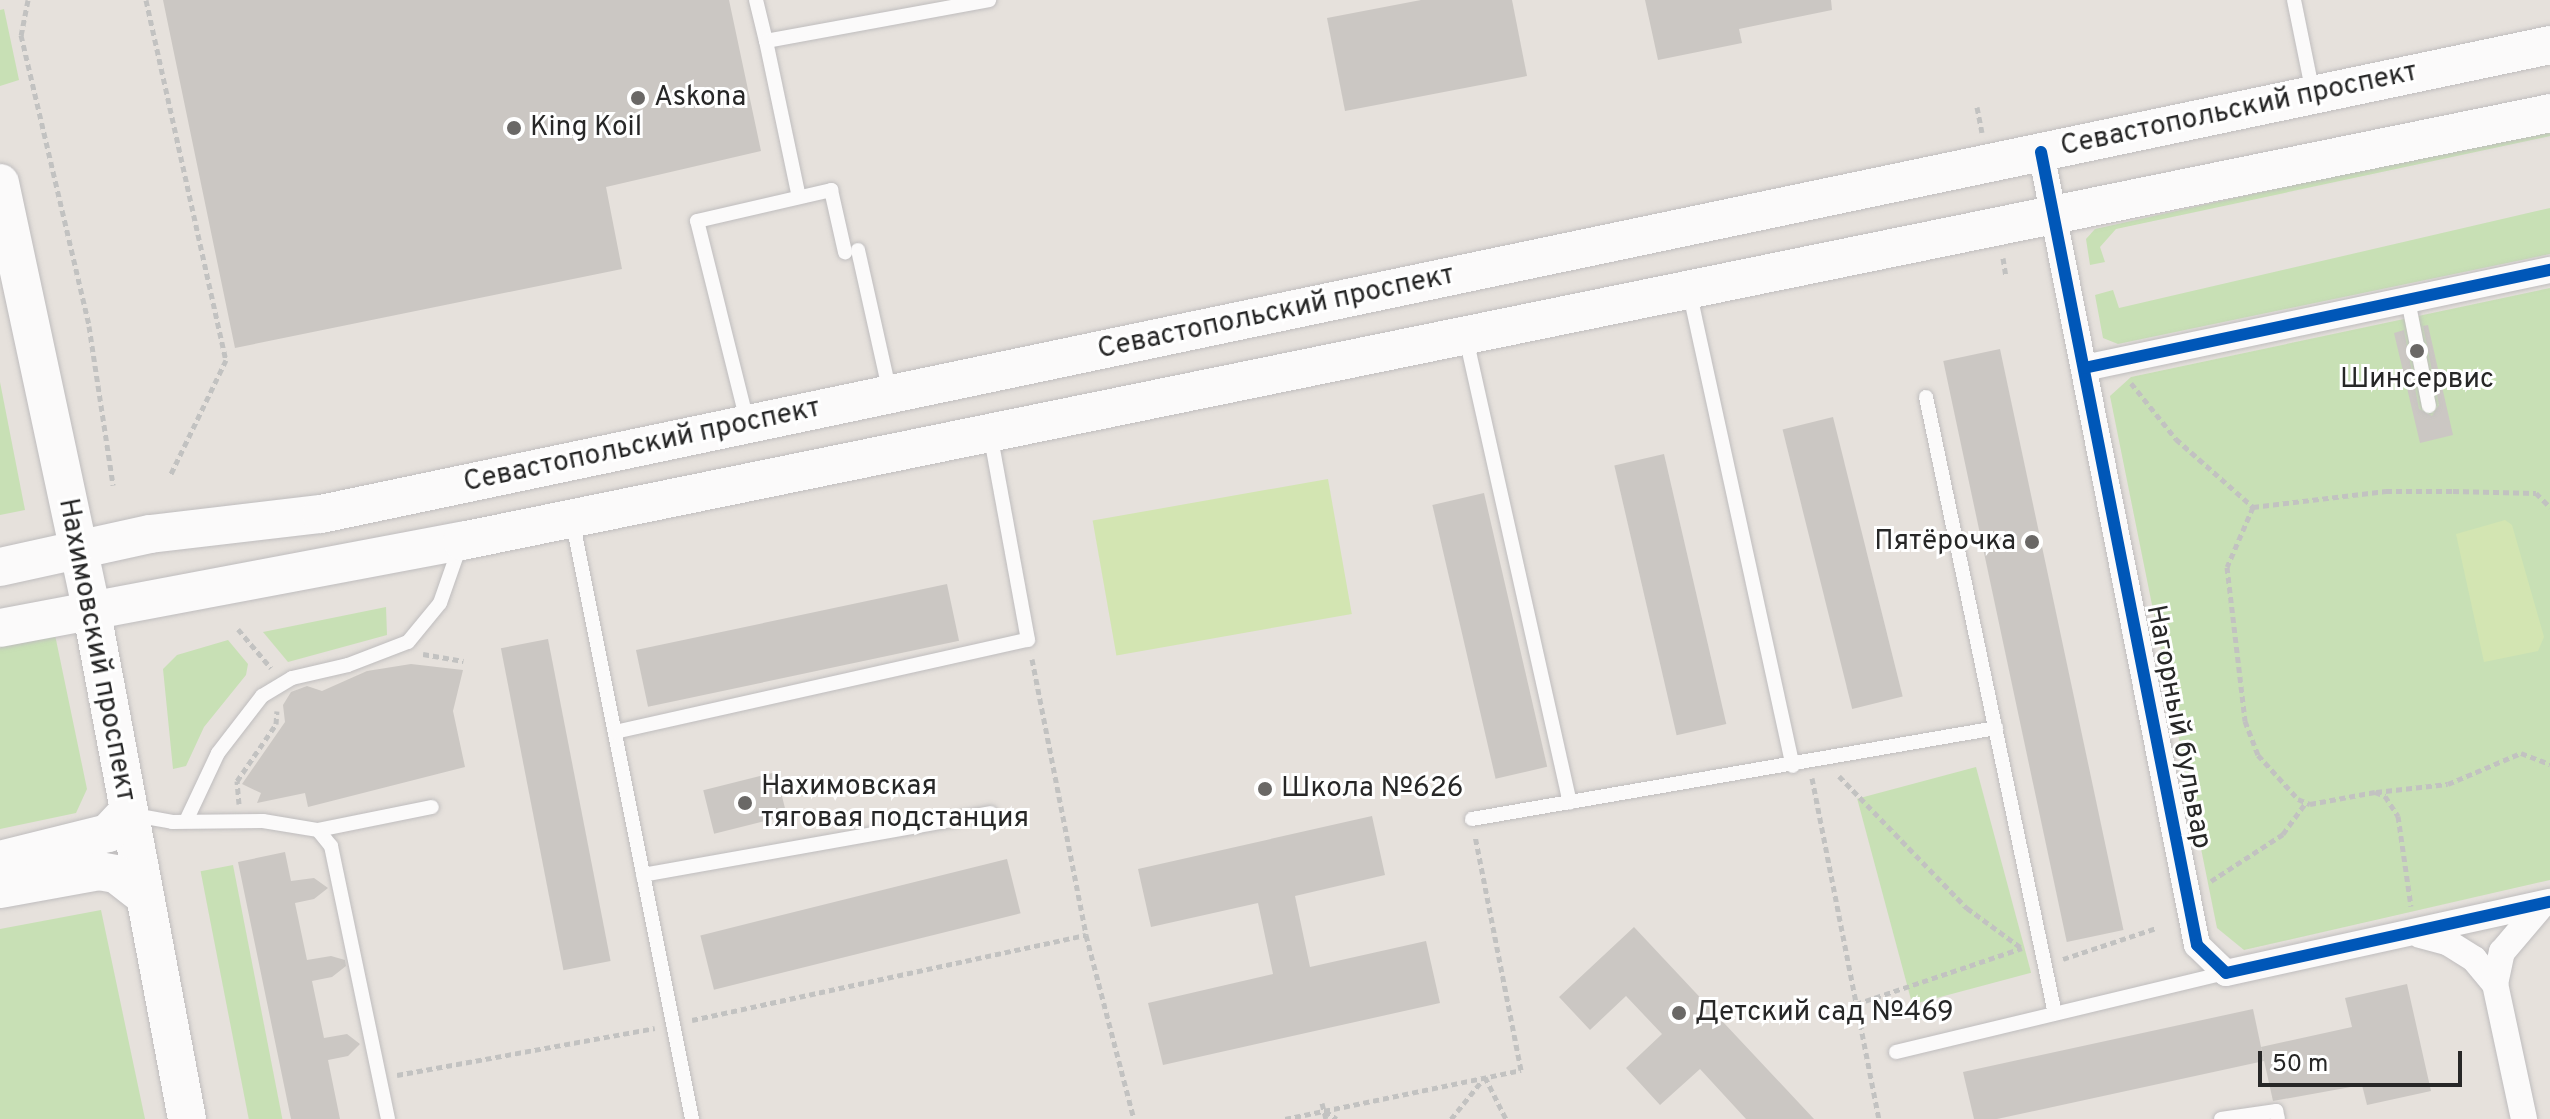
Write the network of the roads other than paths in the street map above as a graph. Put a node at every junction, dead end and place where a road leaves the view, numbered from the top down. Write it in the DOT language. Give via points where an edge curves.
graph roads {
  1 [pos="756,0"];
  2 [pos="989,0"];
  3 [pos="2294,0"];
  4 [pos="766,41"];
  5 [pos="2550,45"];
  6 [pos="2313,93"];
  7 [pos="2550,113"];
  8 [pos="2041,152"];
  9 [pos="0,183"];
  10 [pos="799,197"];
  11 [pos="2054,214"];
  12 [pos="2550,270"];
  13 [pos="1689,289"];
  14 [pos="2408,300"];
  15 [pos="15,328"];
  16 [pos="1465,335"];
  17 [pos="2084,368"];
  18 [pos="890,394"];
  19 [pos="1926,397"];
  20 [pos="2429,406"];
  21 [pos="748,424"];
  22 [pos="990,433"];
  23 [pos="572,519"];
  24 [pos="462,541"];
  25 [pos="79,548"];
  26 [pos="0,567"];
  27 [pos="91,608"];
  28 [pos="0,628"];
  29 [pos="1996,728"];
  30 [pos="615,732"];
  31 [pos="1793,766"];
  32 [pos="1570,802"];
  33 [pos="432,807"];
  34 [pos="991,813"];
  35 [pos="126,814"];
  36 [pos="1472,819"];
  37 [pos="186,821"];
  38 [pos="318,830"];
  39 [pos="0,860"];
  40 [pos="643,875"];
  41 [pos="0,889"];
  42 [pos="142,894"];
  43 [pos="2547,903"];
  44 [pos="2414,925"];
  45 [pos="2226,973"];
  46 [pos="2495,984"];
  47 [pos="2055,1014"];
  48 [pos="1896,1052"];
  49 [pos="187,1119"];
  50 [pos="388,1119"];
  51 [pos="692,1119"];
  52 [pos="2221,1119"];
  53 [pos="2278,1119"];
  54 [pos="2524,1119"];
  1 -- 4 [label="lane"];
  2 -- 4 [label="lane"];
  3 -- 6 [label="lane"];
  4 -- 10 [label="lane"];
  5 -- 6 [label="main road, Севастопольский проспект"];
  6 -- 8 [label="main road, Севастопольский проспект"];
  7 -- 11 [label="main road, Севастопольский проспект"];
  8 -- 11 [label="street, Нагорный бульвар"];
  8 -- 18 [label="main road, Севастопольский проспект"];
  9 -- 15 [label="main road, Нахимовский проспект"];
  10 -- 18 [label="lane" via="831,190"];
  10 -- 21 [label="lane" via="697,221"];
  11 -- 13 [label="main road, Севастопольский проспект"];
  11 -- 17 [label="street, Нагорный бульвар"];
  12 -- 14 [label="street"];
  13 -- 16 [label="main road, Севастопольский проспект"];
  13 -- 31 [label="lane"];
  14 -- 17 [label="street"];
  14 -- 20 [label="lane"];
  15 -- 25 [label="main road, Нахимовский проспект"];
  16 -- 22 [label="main road, Севастопольский проспект"];
  16 -- 32 [label="lane"];
  17 -- 45 [label="street, Нагорный бульвар" via="2197,945"];
  18 -- 21 [label="main road, Севастопольский проспект"];
  19 -- 29 [label="lane"];
  21 -- 25 [label="main road, Севастопольский проспект" via="321,514"];
  22 -- 23 [label="main road, Севастопольский проспект"];
  22 -- 30 [label="lane" via="1028,640"];
  23 -- 24 [label="main road, Севастопольский проспект"];
  23 -- 30 [label="lane"];
  24 -- 27 [label="main road, Севастопольский проспект"];
  24 -- 37 [label="lane" via="440,603 408,642 348,665 292,678 262,696 218,753"];
  25 -- 26 [label="main road, Севастопольский проспект"];
  25 -- 27 [label="main road, Нахимовский проспект"];
  27 -- 28 [label="main road, Севастопольский проспект"];
  27 -- 35 [label="main road, Нахимовский проспект"];
  29 -- 31 [label="lane"];
  29 -- 47 [label="lane"];
  30 -- 40 [label="lane"];
  31 -- 32 [label="lane"];
  32 -- 36 [label="lane"];
  33 -- 38 [label="lane"];
  34 -- 40 [label="lane"];
  35 -- 37 [label="lane"];
  35 -- 39 [label="main road" via="108,833"];
  35 -- 42 [label="main road, Нахимовский проспект"];
  37 -- 38 [label="lane"];
  38 -- 50 [label="lane" via="331,846"];
  40 -- 51 [label="lane"];
  41 -- 42 [label="main road" via="99,871 116,874"];
  42 -- 49 [label="main road, Нахимовский проспект"];
  43 -- 44 [label="street"];
  43 -- 46 [label="street" via="2519,925 2502,952"];
  44 -- 45 [label="street"];
  44 -- 46 [label="street" via="2474,959"];
  45 -- 47 [label="lane"];
  46 -- 54 [label="street"];
  47 -- 48 [label="lane"];
  52 -- 53 [label="lane" via="2276,1111"];
}
